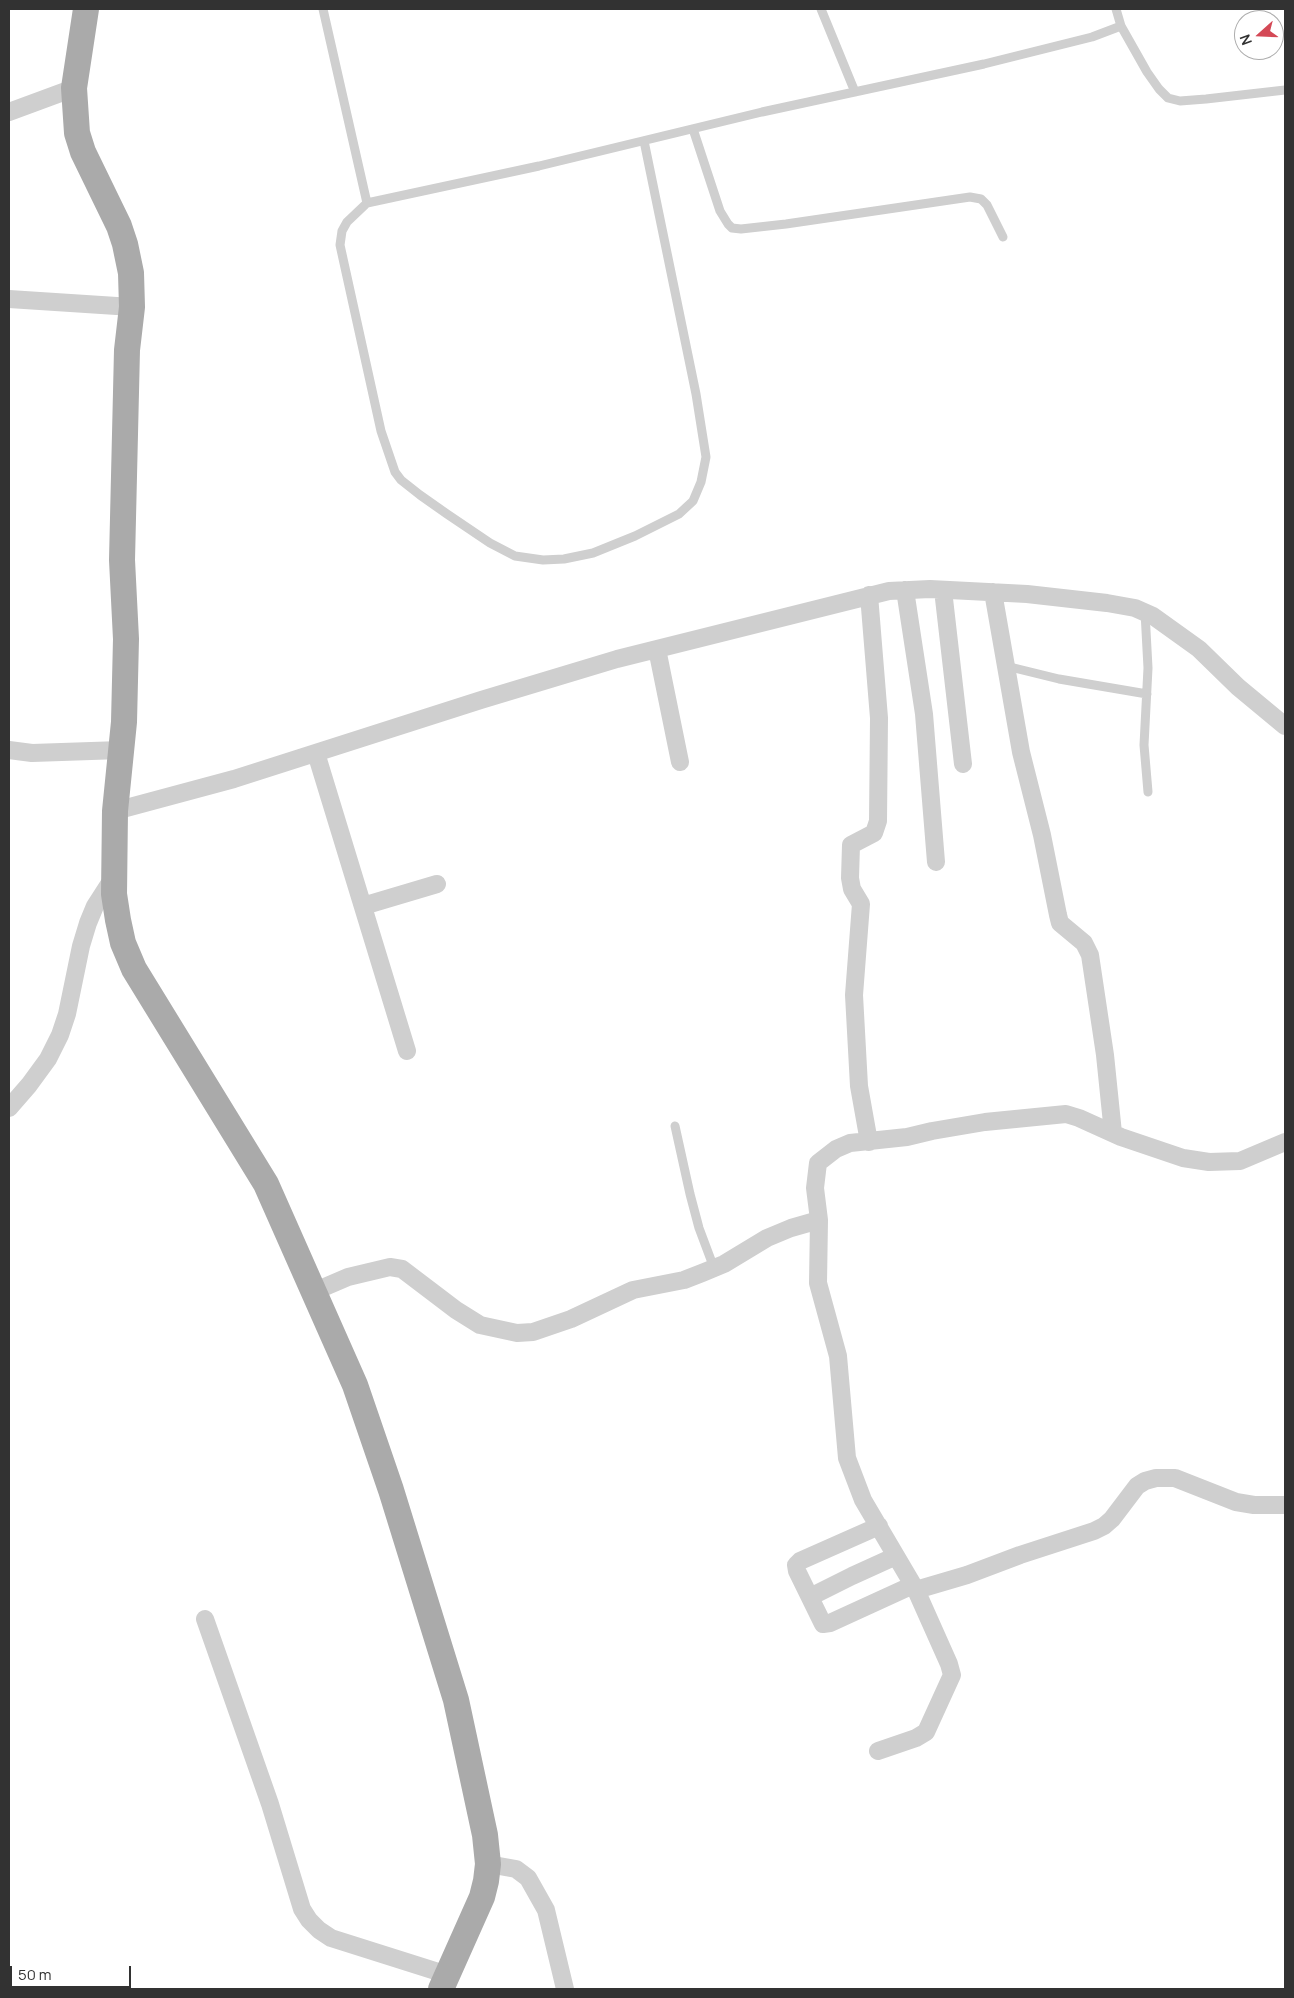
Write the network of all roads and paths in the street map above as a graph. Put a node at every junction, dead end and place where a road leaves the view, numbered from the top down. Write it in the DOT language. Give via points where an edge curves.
graph roads {
  1 [pos="86,9"];
  2 [pos="323,9"];
  3 [pos="822,9"];
  4 [pos="1116,9"];
  5 [pos="1121,26"];
  6 [pos="74,88"];
  7 [pos="1285,90"];
  8 [pos="855,92"];
  9 [pos="9,112"];
  10 [pos="693,129"];
  11 [pos="644,141"];
  12 [pos="367,203"];
  13 [pos="1003,237"];
  14 [pos="9,299"];
  15 [pos="132,307"];
  16 [pos="905,590"];
  17 [pos="943,590"];
  18 [pos="993,592"];
  19 [pos="869,595"];
  20 [pos="1146,612"];
  21 [pos="657,650"];
  22 [pos="1005,666"];
  23 [pos="1147,694"];
  24 [pos="1285,726"];
  25 [pos="9,750"];
  26 [pos="121,750"];
  27 [pos="316,753"];
  28 [pos="680,762"];
  29 [pos="963,764"];
  30 [pos="1148,792"];
  31 [pos="115,811"];
  32 [pos="936,862"];
  33 [pos="114,877"];
  34 [pos="437,884"];
  35 [pos="363,906"];
  36 [pos="407,1051"];
  37 [pos="9,1108"];
  38 [pos="676,1126"];
  39 [pos="1112,1133"];
  40 [pos="869,1142"];
  41 [pos="1285,1142"];
  42 [pos="818,1220"];
  43 [pos="714,1268"];
  44 [pos="313,1292"];
  45 [pos="1285,1505"];
  46 [pos="879,1526"];
  47 [pos="896,1556"];
  48 [pos="915,1587"];
  49 [pos="810,1597"];
  50 [pos="205,1619"];
  51 [pos="878,1750"];
  52 [pos="488,1864"];
  53 [pos="444,1982"];
  54 [pos="565,1989"];
  1 -- 6 [label="main road"];
  2 -- 12 [label="lane"];
  3 -- 8 [label="lane"];
  4 -- 5 [label="lane"];
  5 -- 7 [label="lane" via="1158,89 1168,98 1180,101"];
  5 -- 8 [label="lane" via="1092,37 984,64"];
  6 -- 9 [label="street"];
  6 -- 15 [label="main road" via="77,132 83,152 125,244 131,273"];
  8 -- 10 [label="lane"];
  10 -- 11 [label="lane"];
  10 -- 13 [label="lane" via="720,211 732,228 970,197 987,204"];
  11 -- 12 [label="lane"];
  11 -- 12 [label="lane" via="706,457 693,500 679,514 593,553 543,560 515,556 427,500 395,472 381,431 340,245 347,222"];
  14 -- 15 [label="street"];
  15 -- 26 [label="main road" via="127,350 122,560 126,640"];
  16 -- 17 [label="street"];
  16 -- 19 [label="street"];
  16 -- 32 [label="street" via="924,714"];
  17 -- 18 [label="street"];
  17 -- 29 [label="street"];
  18 -- 20 [label="street" via="1107,603"];
  18 -- 22 [label="street"];
  19 -- 21 [label="street"];
  19 -- 40 [label="street" via="879,718 878,821 874,833 850,845 850,878 861,904 854,995 859,1086"];
  20 -- 23 [label="lane"];
  20 -- 24 [label="street" via="1199,649"];
  21 -- 27 [label="street" via="481,700"];
  21 -- 28 [label="street"];
  22 -- 23 [label="lane"];
  22 -- 39 [label="street" via="1060,923 1084,942 1090,955 1106,1056"];
  23 -- 30 [label="lane" via="1144,744"];
  25 -- 26 [label="street" via="32,753"];
  26 -- 31 [label="main road"];
  27 -- 31 [label="street"];
  27 -- 35 [label="street"];
  31 -- 33 [label="main road"];
  33 -- 37 [label="street" via="88,923 60,1035 48,1059"];
  33 -- 44 [label="main road" via="118,920 134,969 266,1184"];
  34 -- 35 [label="street"];
  35 -- 36 [label="street"];
  38 -- 43 [label="lane" via="692,1202"];
  39 -- 40 [label="street" via="1066,1114 984,1122"];
  39 -- 41 [label="street" via="1183,1158 1209,1162 1240,1161"];
  40 -- 42 [label="street" via="850,1143 818,1163 815,1188"];
  42 -- 43 [label="street" via="767,1238"];
  42 -- 46 [label="street" via="818,1283 838,1356 847,1458 863,1500"];
  43 -- 44 [label="street" via="684,1280 626,1293 550,1328 517,1333 480,1325 402,1269 390,1267 348,1277"];
  44 -- 52 [label="main road" via="355,1385 421,1585 456,1700 485,1835"];
  45 -- 48 [label="street" via="1245,1504 1175,1478 1156,1478 1138,1486 1112,1519 1094,1531 967,1575"];
  46 -- 47 [label="street"];
  46 -- 49 [label="street" via="798,1563 797,1571"];
  47 -- 48 [label="street"];
  47 -- 49 [label="street"];
  48 -- 49 [label="street" via="827,1624 822,1622"];
  48 -- 51 [label="street" via="952,1675 926,1732"];
  50 -- 53 [label="street" via="270,1804 302,1908 309,1920 332,1938"];
  52 -- 53 [label="main road" via="482,1897"];
  52 -- 54 [label="street" via="516,1869 528,1878 546,1910"];
}
